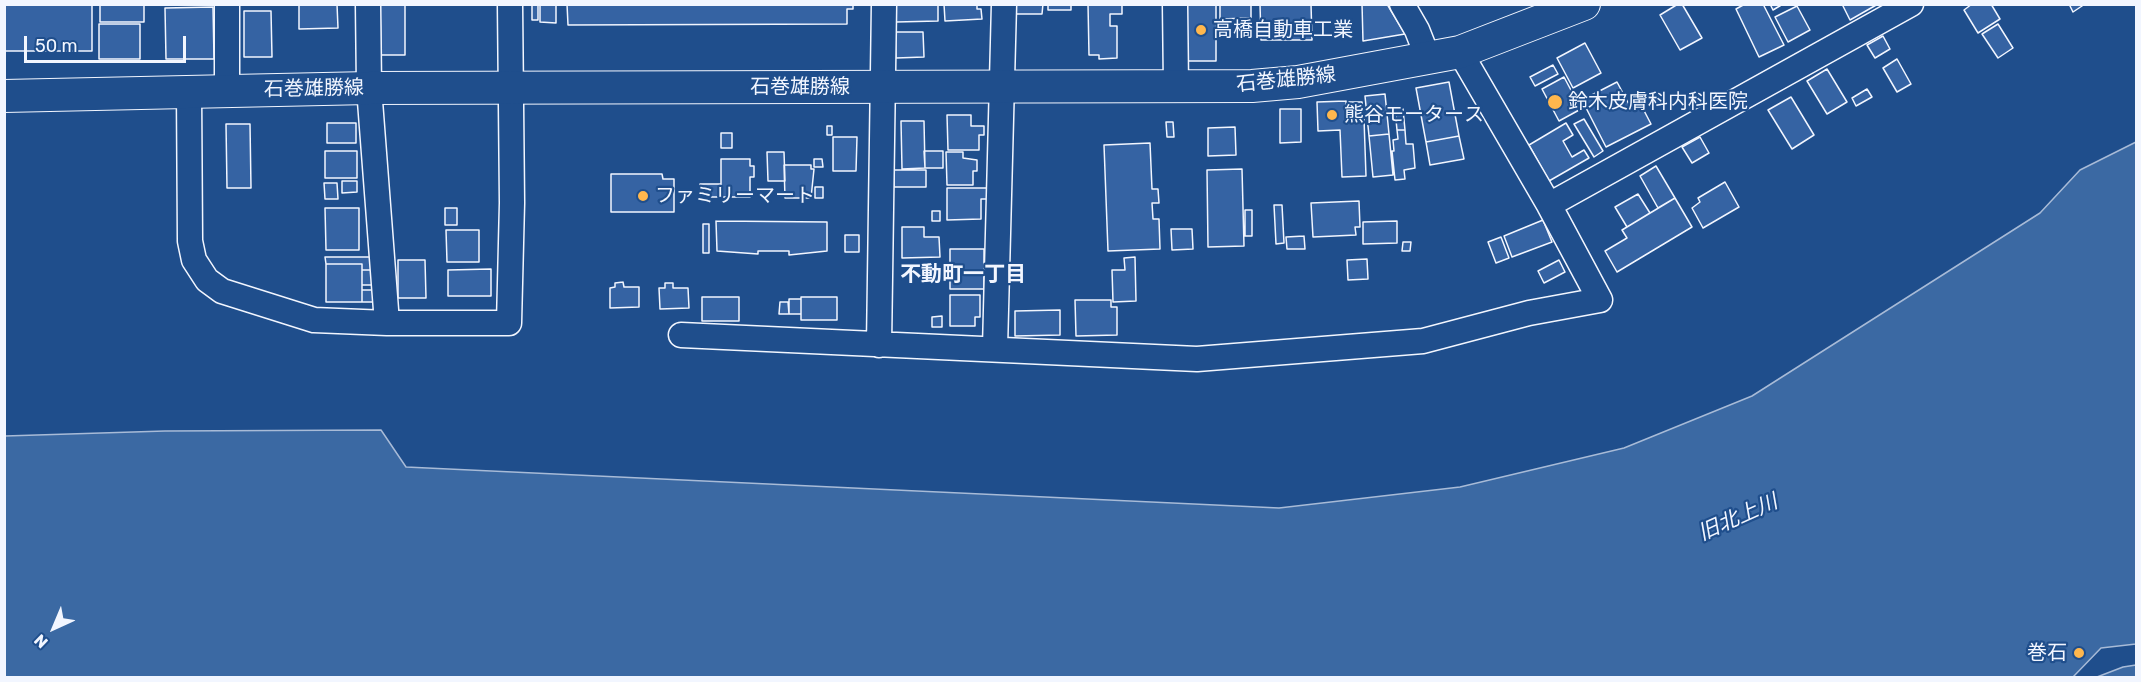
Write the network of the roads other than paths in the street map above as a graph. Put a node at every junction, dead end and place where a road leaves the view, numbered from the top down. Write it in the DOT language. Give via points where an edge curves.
graph roads {
  1 [pos="227,4"];
  2 [pos="368,4"];
  3 [pos="510,4"];
  4 [pos="884,4"];
  5 [pos="1004,4"];
  6 [pos="1175,4"];
  7 [pos="1402,4"];
  8 [pos="1584,4"];
  9 [pos="1911,4"];
  10 [pos="1460,52"];
  11 [pos="1428,58"];
  12 [pos="1176,86"];
  13 [pos="884,87"];
  14 [pos="1004,87"];
  15 [pos="369,88"];
  16 [pos="511,88"];
  17 [pos="227,90"];
  18 [pos="189,91"];
  19 [pos="4,96"];
  20 [pos="1549,205"];
  21 [pos="387,323"];
  22 [pos="681,335"];
  23 [pos="879,345"];
  24 [pos="995,348"];
  1 -- 17 [label="street"];
  2 -- 15 [label="street"];
  3 -- 16 [label="street"];
  4 -- 13 [label="street"];
  5 -- 14 [label="street"];
  6 -- 12 [label="street"];
  7 -- 11 [label="street"];
  8 -- 10 [label="main road, 石巻雄勝線"];
  9 -- 20 [label="street"];
  10 -- 11 [label="main road, 石巻雄勝線"];
  10 -- 20 [label="street"];
  11 -- 12 [label="main road, 石巻雄勝線" via="1299,82"];
  12 -- 14 [label="main road, 石巻雄勝線"];
  13 -- 14 [label="main road, 石巻雄勝線"];
  13 -- 16 [label="main road, 石巻雄勝線"];
  13 -- 23 [label="street"];
  14 -- 24 [label="street"];
  15 -- 16 [label="main road, 石巻雄勝線"];
  15 -- 17 [label="main road, 石巻雄勝線"];
  15 -- 21 [label="street"];
  16 -- 21 [label="street" via="509,323"];
  17 -- 18 [label="main road, 石巻雄勝線"];
  18 -- 19 [label="main road, 石巻雄勝線"];
  18 -- 21 [label="street" via="190,241 194,261 207,280 222,291 314,320"];
  20 -- 24 [label="street" via="1600,300 1400,343 1197,359"];
  22 -- 23 [label="street"];
  23 -- 24 [label="street"];
}
